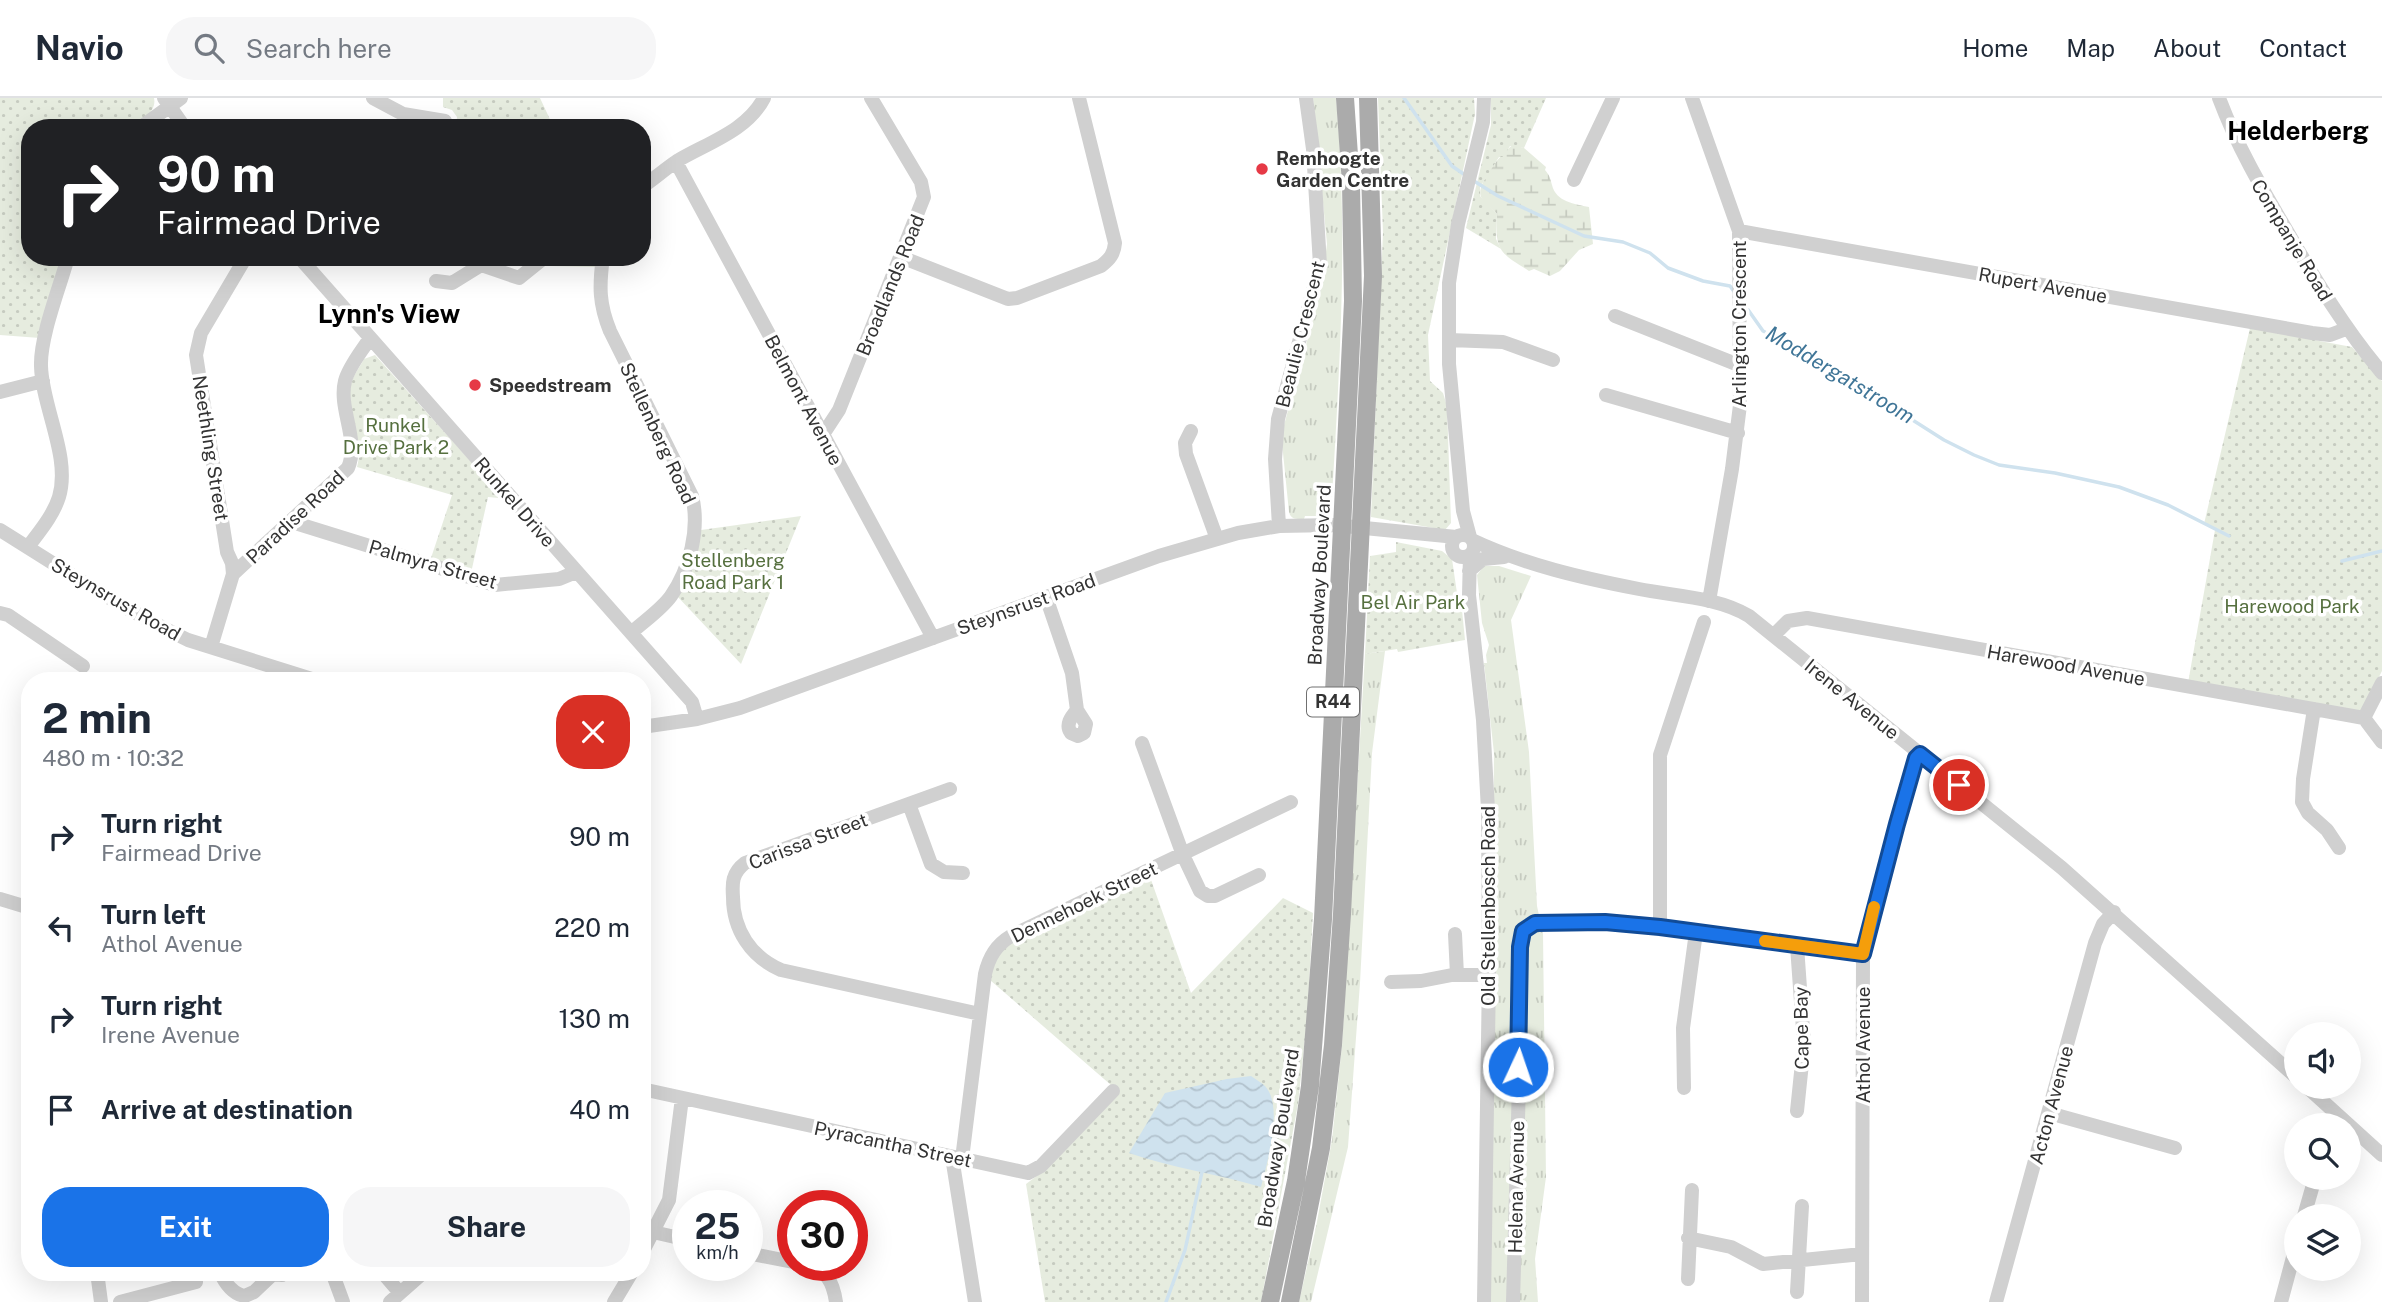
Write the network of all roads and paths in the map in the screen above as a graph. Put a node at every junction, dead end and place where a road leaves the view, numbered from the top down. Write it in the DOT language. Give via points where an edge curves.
graph roads {
  1 [pos="373,98"];
  2 [pos="764,98"];
  3 [pos="871,98"];
  4 [pos="1079,98"];
  5 [pos="1306,98"];
  6 [pos="1345,98"];
  7 [pos="1368,98"];
  8 [pos="1485,98"];
  9 [pos="1613,98"];
  10 [pos="1692,98"];
  11 [pos="2219,98"];
  12 [pos="171,101"];
  13 [pos="150,119"];
  14 [pos="180,119"];
  15 [pos="433,119"];
  16 [pos="676,162"];
  17 [pos="651,180"];
  18 [pos="1574,180"];
  19 [pos="1739,231"];
  20 [pos="901,257"];
  21 [pos="65,266"];
  22 [pos="241,266"];
  23 [pos="307,266"];
  24 [pos="479,266"];
  25 [pos="484,266"];
  26 [pos="534,266"];
  27 [pos="602,266"];
  28 [pos="436,281"];
  29 [pos="1615,316"];
  30 [pos="2346,329"];
  31 [pos="370,338"];
  32 [pos="1449,340"];
  33 [pos="1553,360"];
  34 [pos="2379,364"];
  35 [pos="1741,366"];
  36 [pos="43,382"];
  37 [pos="0,393"];
  38 [pos="1606,395"];
  39 [pos="1191,431"];
  40 [pos="1738,433"];
  41 [pos="822,436"];
  42 [pos="1458,463"];
  43 [pos="1461,487"];
  44 [pos="292,522"];
  45 [pos="1287,526"];
  46 [pos="0,530"];
  47 [pos="1216,539"];
  48 [pos="1463,546"];
  49 [pos="28,547"];
  50 [pos="1489,548"];
  51 [pos="1510,558"];
  52 [pos="1469,571"];
  53 [pos="576,572"];
  54 [pos="233,574"];
  55 [pos="1469,594"];
  56 [pos="1046,597"];
  57 [pos="1709,601"];
  58 [pos="0,613"];
  59 [pos="1704,622"];
  60 [pos="631,633"];
  61 [pos="1774,635"];
  62 [pos="933,638"];
  63 [pos="211,647"];
  64 [pos="83,666"];
  65 [pos="290,672"];
  66 [pos="2382,683"];
  67 [pos="2314,709"];
  68 [pos="1077,710"];
  69 [pos="2364,718"];
  70 [pos="696,719"];
  71 [pos="651,726"];
  72 [pos="2382,741"];
  73 [pos="1142,743"];
  74 [pos="1920,754"];
  75 [pos="950,789"];
  76 [pos="1291,802"];
  77 [pos="909,804"];
  78 [pos="2339,848"];
  79 [pos="1182,855"];
  80 [pos="963,873"];
  81 [pos="1259,875"];
  82 [pos="0,899"];
  83 [pos="21,905"];
  84 [pos="2114,912"];
  85 [pos="1660,927"];
  86 [pos="1696,932"];
  87 [pos="1455,934"];
  88 [pos="1797,946"];
  89 [pos="1863,954"];
  90 [pos="1457,975"];
  91 [pos="1489,975"];
  92 [pos="1391,982"];
  93 [pos="980,1014"];
  94 [pos="2284,1066"];
  95 [pos="1488,1067"];
  96 [pos="1518,1067"];
  97 [pos="1684,1088"];
  98 [pos="651,1091"];
  99 [pos="1113,1091"];
  100 [pos="682,1098"];
  101 [pos="2316,1099"];
  102 [pos="1797,1111"];
  103 [pos="2049,1113"];
  104 [pos="2327,1113"];
  105 [pos="2361,1140"];
  106 [pos="2175,1148"];
  107 [pos="2382,1155"];
  108 [pos="957,1158"];
  109 [pos="1692,1190"];
  110 [pos="1802,1206"];
  111 [pos="653,1232"];
  112 [pos="651,1236"];
  113 [pos="672,1236"];
  114 [pos="1688,1238"];
  115 [pos="1863,1254"];
  116 [pos="1800,1261"];
  117 [pos="1688,1279"];
  118 [pos="98,1281"];
  119 [pos="226,1281"];
  120 [pos="267,1281"];
  121 [pos="335,1281"];
  122 [pos="387,1281"];
  123 [pos="414,1281"];
  124 [pos="627,1281"];
  125 [pos="831,1281"];
  126 [pos="2286,1281"];
  127 [pos="196,1282"];
  128 [pos="1797,1292"];
  129 [pos="395,1297"];
  130 [pos="1867,1301"];
  131 [pos="101,1302"];
  132 [pos="120,1302"];
  133 [pos="343,1302"];
  134 [pos="614,1302"];
  135 [pos="836,1302"];
  136 [pos="975,1302"];
  137 [pos="1270,1302"];
  138 [pos="1290,1302"];
  139 [pos="1485,1302"];
  140 [pos="1513,1302"];
  141 [pos="1996,1302"];
  142 [pos="2280,1302"];
  1 -- 15 [label="street" via="403,114"];
  2 -- 16 [label="street" via="738,127"];
  3 -- 20 [label="street, Broadlands Road" via="923,189 922,206"];
  4 -- 20 [label="street" via="1115,243 1110,259 1101,267 1008,299"];
  5 -- 45 [label="street, Beaulie Crescent" via="1320,265 1278,419 1275,458"];
  6 -- 137 [label="main road, Broadway Boulevard / R44" via="1353,301 1323,919 1308,1098"];
  7 -- 138 [label="main road, Broadway Boulevard / R44" via="1373,276 1342,914 1321,1148"];
  8 -- 32 [label="street, Old Stellenbosch Road" via="1452,253"];
  9 -- 18 [label="street"];
  10 -- 19 [label="street, Arlington Crescent"];
  11 -- 30 [label="street, Companje Road" via="2245,160"];
  12 -- 13 [label="street"];
  12 -- 14 [label="street"];
  16 -- 17 [label="street"];
  16 -- 41 [label="street, Belmont Avenue"];
  19 -- 30 [label="street, Rupert Avenue" via="2312,333 2330,335"];
  19 -- 35 [label="street, Arlington Crescent"];
  20 -- 41 [label="street, Broadlands Road" via="839,410"];
  21 -- 36 [label="street" via="43,346"];
  22 -- 54 [label="street, Neethling Street" via="201,333 196,355"];
  23 -- 31 [label="street, Runkel Drive"];
  24 -- 28 [label="street" via="452,283"];
  25 -- 26 [label="street" via="519,278"];
  27 -- 60 [label="street, Stellenberg Road" via="600,298 610,331 695,510 694,535 677,586"];
  29 -- 35 [label="street"];
  30 -- 34 [label="street, Companje Road"];
  31 -- 44 [label="street, Paradise Road" via="345,382 351,462"];
  31 -- 53 [label="street, Runkel Drive"];
  32 -- 33 [label="street" via="1503,342"];
  32 -- 42 [label="street, Old Stellenbosch Road"];
  35 -- 40 [label="street, Arlington Crescent"];
  36 -- 37 [label="street"];
  36 -- 49 [label="street" via="60,457 61,488 53,511"];
  38 -- 40 [label="street, Arlington Crescent"];
  39 -- 47 [label="street" via="1186,454"];
  40 -- 57 [label="street, Arlington Crescent"];
  41 -- 62 [label="street, Belmont Avenue"];
  42 -- 43 [label="street, Old Stellenbosch Road"];
  42 -- 48 [label="street, Old Stellenbosch Road" via="1455,475"];
  43 -- 48 [label="street, Old Stellenbosch Road"];
  43 -- 50 [label="street" via="1473,525"];
  44 -- 53 [label="street, Palmyra Street" via="483,582 559,579"];
  44 -- 54 [label="street, Paradise Road"];
  45 -- 47 [label="street, Steynsrust Road"];
  45 -- 48 [label="street, Steynsrust Road" via="1400,531"];
  46 -- 49 [label="street, Steynsrust Road"];
  47 -- 56 [label="street, Steynsrust Road"];
  48 -- 50 [label="street, Irene Avenue"];
  48 -- 51 [label="street, Irene Avenue"];
  48 -- 52 [label="street, Old Stellenbosch Road"];
  48 -- 55 [label="street, Old Stellenbosch Road"];
  49 -- 63 [label="street, Steynsrust Road" via="142,617"];
  50 -- 51 [label="street, Irene Avenue"];
  51 -- 52 [label="street" via="1483,559"];
  51 -- 57 [label="street, Irene Avenue" via="1609,583"];
  52 -- 55 [label="street, Old Stellenbosch Road"];
  53 -- 60 [label="street, Runkel Drive"];
  54 -- 63 [label="street"];
  55 -- 91 [label="street, Old Stellenbosch Road" via="1488,799"];
  56 -- 62 [label="street, Steynsrust Road"];
  56 -- 68 [label="street" via="1072,673"];
  57 -- 61 [label="street, Irene Avenue" via="1742,611"];
  58 -- 64 [label="street"];
  59 -- 85 [label="street" via="1660,755"];
  60 -- 70 [label="street, Runkel Drive" via="692,702"];
  61 -- 67 [label="street, Harewood Avenue" via="1788,621 1807,618"];
  61 -- 74 [label="street, Irene Avenue"];
  62 -- 70 [label="street, Steynsrust Road" via="740,708"];
  63 -- 65 [label="street, Steynsrust Road"];
  66 -- 69 [label="street"];
  67 -- 69 [label="street, Harewood Avenue"];
  67 -- 78 [label="street" via="2302,802"];
  69 -- 72 [label="street"];
  70 -- 71 [label="street, Steynsrust Road"];
  73 -- 79 [label="street"];
  74 -- 84 [label="street, Irene Avenue"];
  74 -- 89 [label="street, Athol Avenue" via="1910,774"];
  75 -- 77 [label="street, Carissa Street"];
  76 -- 79 [label="street, Dennehoek Street"];
  77 -- 80 [label="street" via="931,864 944,872"];
  77 -- 93 [label="street, Carissa Street" via="745,863 732,884 737,927 760,958 781,970"];
  79 -- 81 [label="street" via="1200,891 1208,896"];
  79 -- 93 [label="street, Dennehoek Street" via="1004,940 987,965"];
  82 -- 83 [label="street"];
  84 -- 94 [label="street, Irene Avenue"];
  84 -- 103 [label="street, Acton Avenue" via="2095,943"];
  85 -- 86 [label="street"];
  85 -- 96 [label="street, Helena Avenue" via="1535,923 1523,931"];
  86 -- 88 [label="street"];
  86 -- 97 [label="street" via="1684,1028"];
  87 -- 90 [label="street"];
  88 -- 89 [label="street"];
  88 -- 102 [label="street, Cape Bay" via="1804,1044"];
  89 -- 115 [label="street, Athol Avenue"];
  90 -- 91 [label="street"];
  90 -- 92 [label="street"];
  91 -- 95 [label="street, Old Stellenbosch Road"];
  93 -- 108 [label="street, Dennehoek Street"];
  95 -- 96 [label="street"];
  95 -- 139 [label="street, Old Stellenbosch Road"];
  96 -- 140 [label="street, Helena Avenue"];
  98 -- 100 [label="street, Pyracantha Street"];
  99 -- 108 [label="street, Pyracantha Street" via="1033,1172"];
  100 -- 108 [label="street, Pyracantha Street"];
  100 -- 111 [label="street" via="671,1192"];
  101 -- 104 [label="street"];
  103 -- 106 [label="street"];
  103 -- 141 [label="street, Acton Avenue"];
  105 -- 107 [label="street"];
  108 -- 136 [label="street, Dennehoek Street"];
  109 -- 114 [label="street"];
  110 -- 116 [label="street"];
  111 -- 112 [label="street"];
  111 -- 113 [label="street"];
  114 -- 116 [label="street" via="1731,1247 1763,1264"];
  114 -- 117 [label="street"];
  115 -- 116 [label="street"];
  115 -- 130 [label="street, Athol Avenue"];
  116 -- 128 [label="street"];
  118 -- 131 [label="street"];
  119 -- 120 [label="street" via="245,1296"];
  121 -- 133 [label="street"];
  122 -- 129 [label="street"];
  123 -- 129 [label="street"];
  124 -- 134 [label="street"];
  125 -- 135 [label="street"];
  126 -- 142 [label="street"];
  127 -- 132 [label="street"];
}
